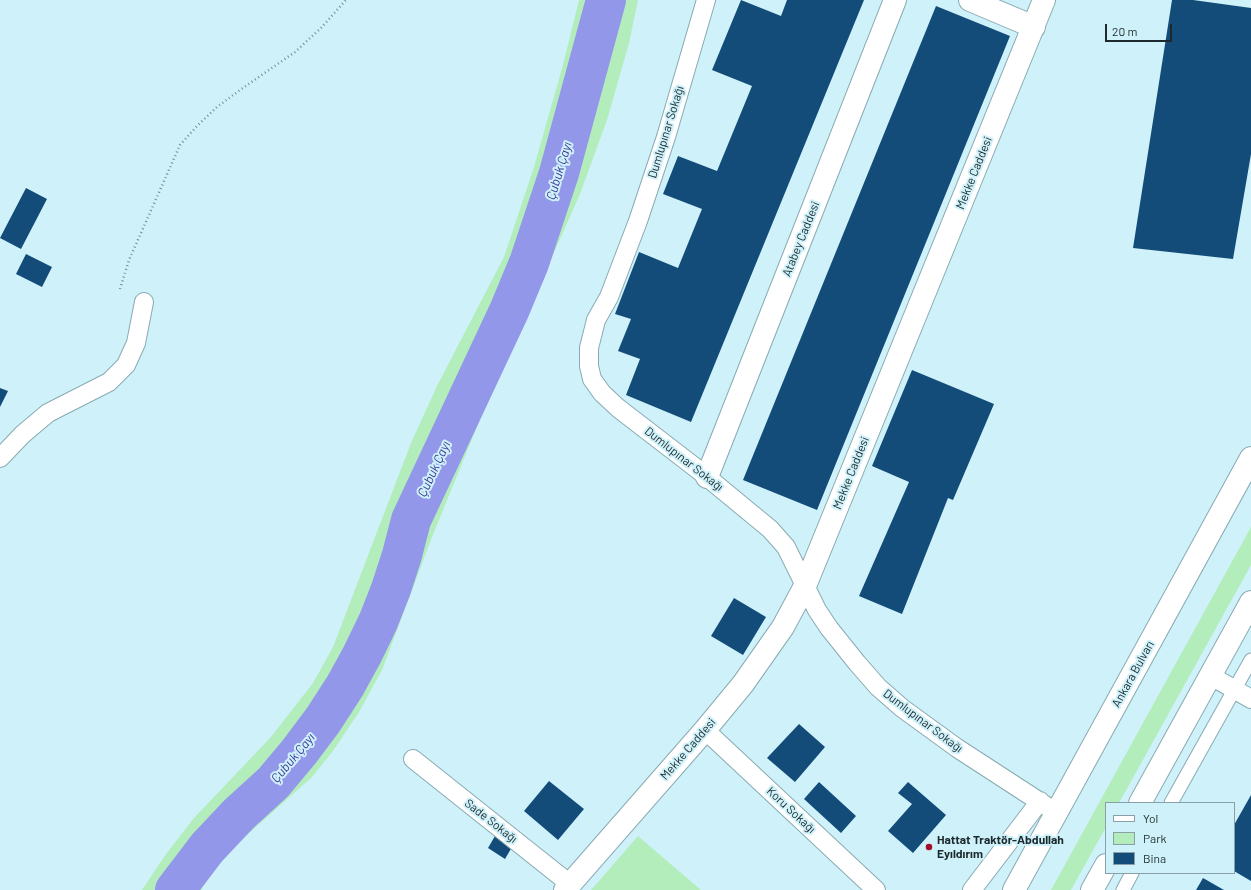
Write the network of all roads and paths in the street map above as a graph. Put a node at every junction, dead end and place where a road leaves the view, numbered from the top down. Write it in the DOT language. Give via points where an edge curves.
graph roads {
  1 [pos="346,0"];
  2 [pos="706,0"];
  3 [pos="895,0"];
  4 [pos="970,0"];
  5 [pos="1044,0"];
  6 [pos="1034,27"];
  7 [pos="120,289"];
  8 [pos="144,302"];
  9 [pos="0,458"];
  10 [pos="1251,458"];
  11 [pos="707,477"];
  12 [pos="805,586"];
  13 [pos="1251,602"];
  14 [pos="1251,660"];
  15 [pos="1210,676"];
  16 [pos="1234,689"];
  17 [pos="1251,699"];
  18 [pos="705,730"];
  19 [pos="412,759"];
  20 [pos="1141,802"];
  21 [pos="1172,802"];
  22 [pos="1049,807"];
  23 [pos="1105,867"];
  24 [pos="1131,874"];
  25 [pos="568,887"];
  26 [pos="876,890"];
  27 [pos="972,890"];
  28 [pos="1014,890"];
  29 [pos="1092,890"];
  30 [pos="1123,890"];
  1 -- 7 [label="path" via="295,52 217,107 180,145 129,260"];
  2 -- 11 [label="street, Dumlupınar Sokağı" via="645,200 609,297 596,320 589,366 592,379 602,393"];
  3 -- 11 [label="street, Atabey Caddesi"];
  4 -- 6 [label="street"];
  5 -- 6 [label="street, Mekke Caddesi"];
  6 -- 12 [label="street, Mekke Caddesi"];
  8 -- 9 [label="street" via="136,343 126,364 109,382 48,413"];
  10 -- 22 [label="street, Ankara Bulvarı"];
  11 -- 12 [label="street, Dumlupınar Sokağı" via="770,529 786,547"];
  12 -- 18 [label="street, Mekke Caddesi" via="783,627 748,678"];
  12 -- 22 [label="street, Dumlupınar Sokağı" via="817,610 842,646 878,687 957,748"];
  13 -- 15 [label="street"];
  14 -- 16 [label="street"];
  15 -- 16 [label="street"];
  15 -- 20 [label="street"];
  16 -- 17 [label="street"];
  16 -- 21 [label="street"];
  18 -- 25 [label="street, Mekke Caddesi"];
  18 -- 26 [label="street, Koru Sokağı"];
  19 -- 25 [label="street, Sade Sokağı"];
  22 -- 27 [label="street"];
  22 -- 28 [label="street, Ankara Bulvarı"];
  23 -- 29 [label="street"];
  24 -- 30 [label="street"];
}
